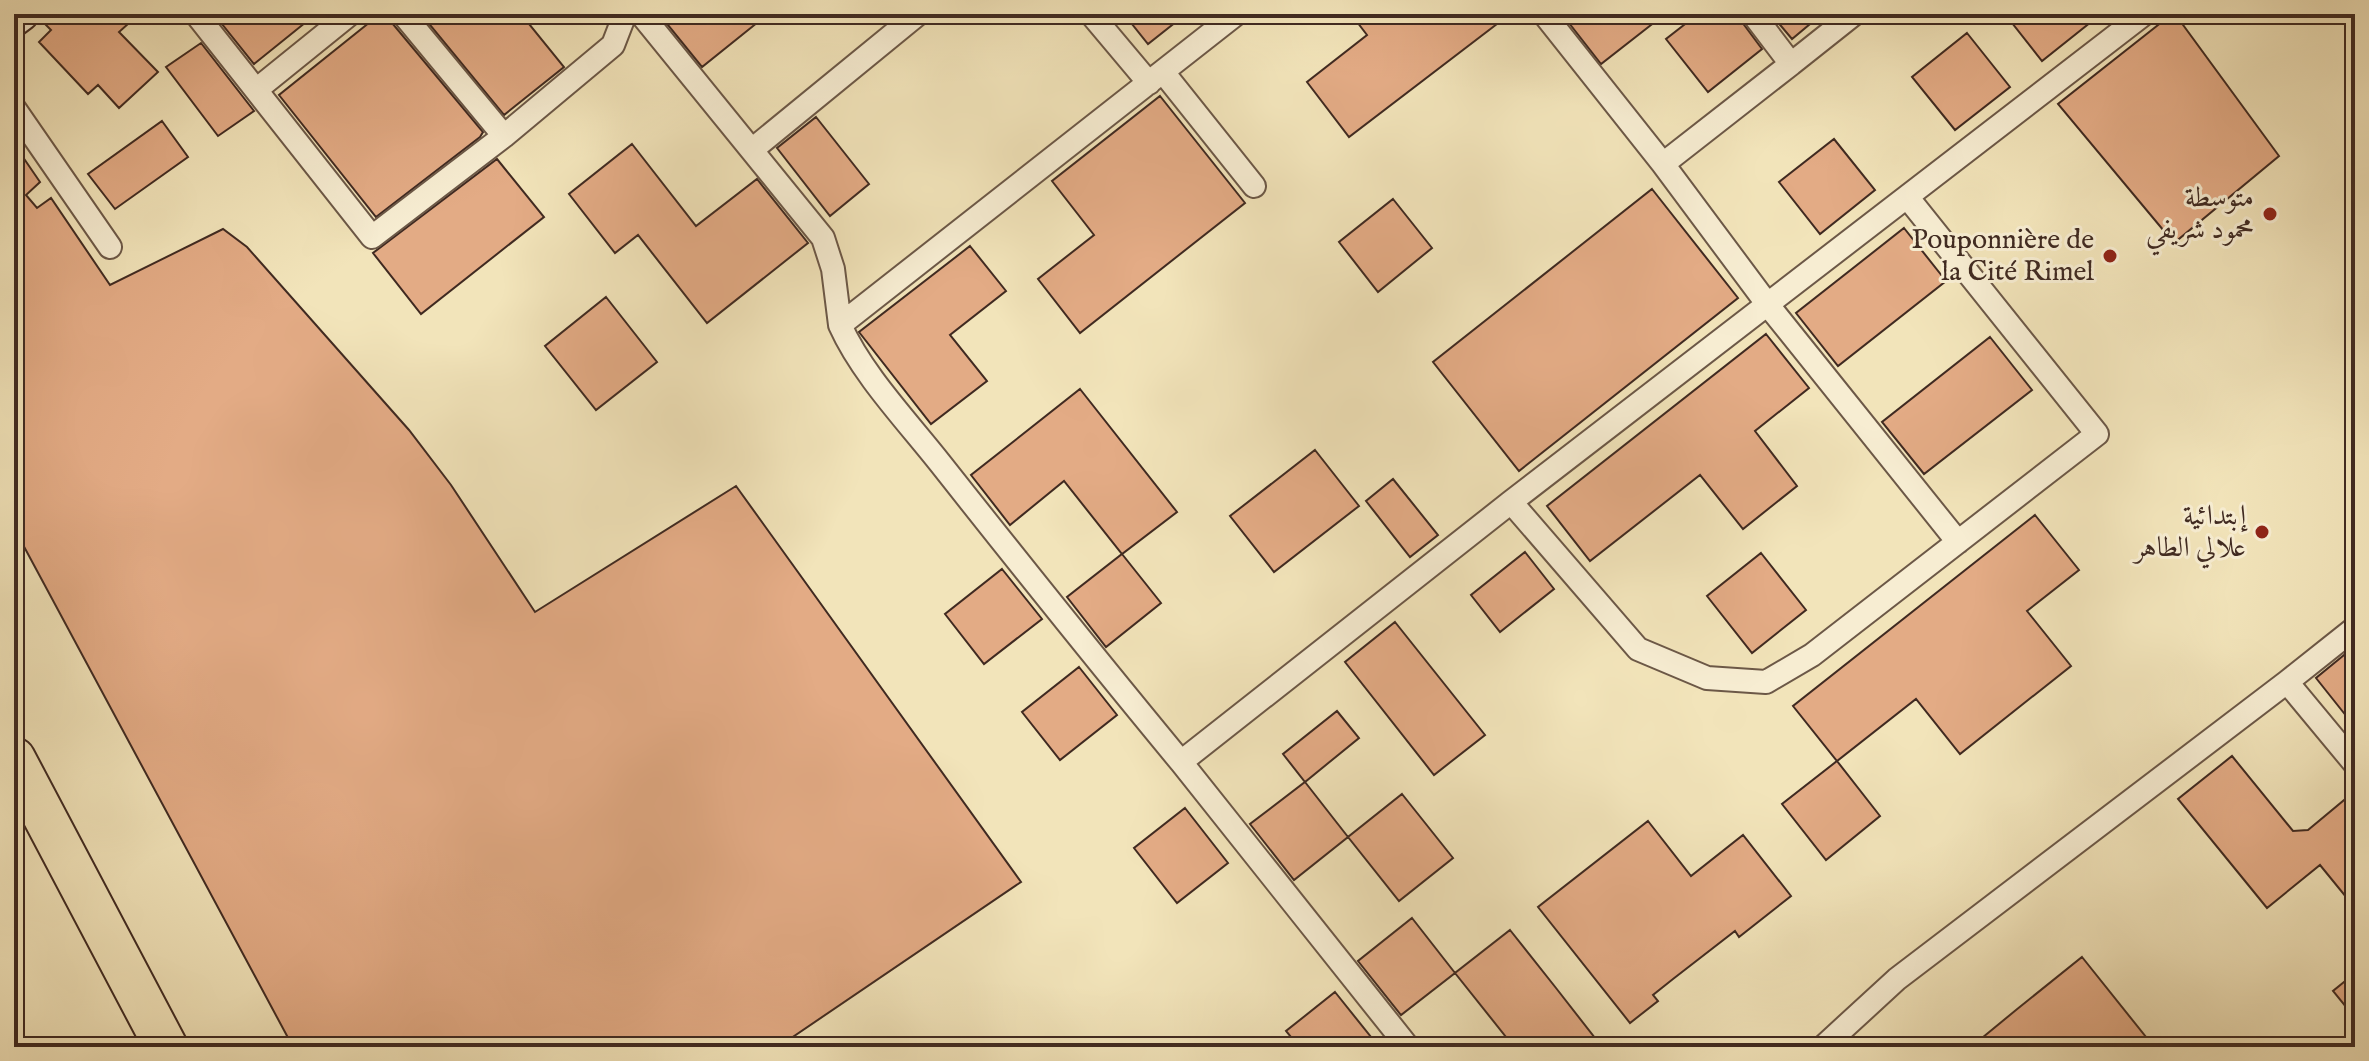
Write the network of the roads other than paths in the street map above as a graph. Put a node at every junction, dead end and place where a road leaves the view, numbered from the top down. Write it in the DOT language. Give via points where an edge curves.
graph roads {
  1 [pos="22,14"];
  2 [pos="196,14"];
  3 [pos="350,14"];
  4 [pos="403,14"];
  5 [pos="625,14"];
  6 [pos="641,14"];
  7 [pos="918,14"];
  8 [pos="1091,14"];
  9 [pos="1236,14"];
  10 [pos="1544,14"];
  11 [pos="1753,14"];
  12 [pos="1854,14"];
  13 [pos="2144,14"];
  14 [pos="14,20"];
  15 [pos="1791,64"];
  16 [pos="1156,77"];
  17 [pos="256,90"];
  18 [pos="14,108"];
  19 [pos="504,136"];
  20 [pos="753,149"];
  21 [pos="1663,164"];
  22 [pos="1254,186"];
  23 [pos="1908,198"];
  24 [pos="110,247"];
  25 [pos="1768,305"];
  26 [pos="840,325"];
  27 [pos="1511,502"];
  28 [pos="1958,542"];
  29 [pos="2355,628"];
  30 [pos="2287,682"];
  31 [pos="14,759"];
  32 [pos="1181,762"];
  33 [pos="2355,764"];
  34 [pos="14,820"];
  35 [pos="1846,1039"];
  36 [pos="135,1047"];
  37 [pos="166,1047"];
  38 [pos="1408,1047"];
  39 [pos="1823,1047"];
  1 -- 14 [label="main road"];
  2 -- 17 [label="street"];
  3 -- 17 [label="street"];
  4 -- 19 [label="street"];
  5 -- 19 [label="street" via="613,45"];
  6 -- 20 [label="street"];
  7 -- 20 [label="street"];
  8 -- 16 [label="street"];
  9 -- 16 [label="street"];
  10 -- 21 [label="street"];
  11 -- 15 [label="street"];
  12 -- 15 [label="street"];
  13 -- 23 [label="street"];
  15 -- 21 [label="street"];
  16 -- 22 [label="street"];
  16 -- 26 [label="street"];
  17 -- 19 [label="street" via="372,237"];
  18 -- 24 [label="street"];
  20 -- 26 [label="street" via="823,238"];
  21 -- 25 [label="street"];
  23 -- 25 [label="street"];
  23 -- 28 [label="street" via="2097,434"];
  25 -- 27 [label="street"];
  25 -- 28 [label="street"];
  26 -- 32 [label="street" via="848,344 908,423"];
  27 -- 28 [label="street" via="1638,649 1707,678 1766,682 1812,655"];
  27 -- 32 [label="street"];
  29 -- 30 [label="street"];
  30 -- 33 [label="street"];
  30 -- 35 [label="street" via="1897,979"];
  31 -- 37 [label="highway"];
  32 -- 38 [label="street"];
  34 -- 36 [label="highway"];
  35 -- 39 [label="street"];
}
